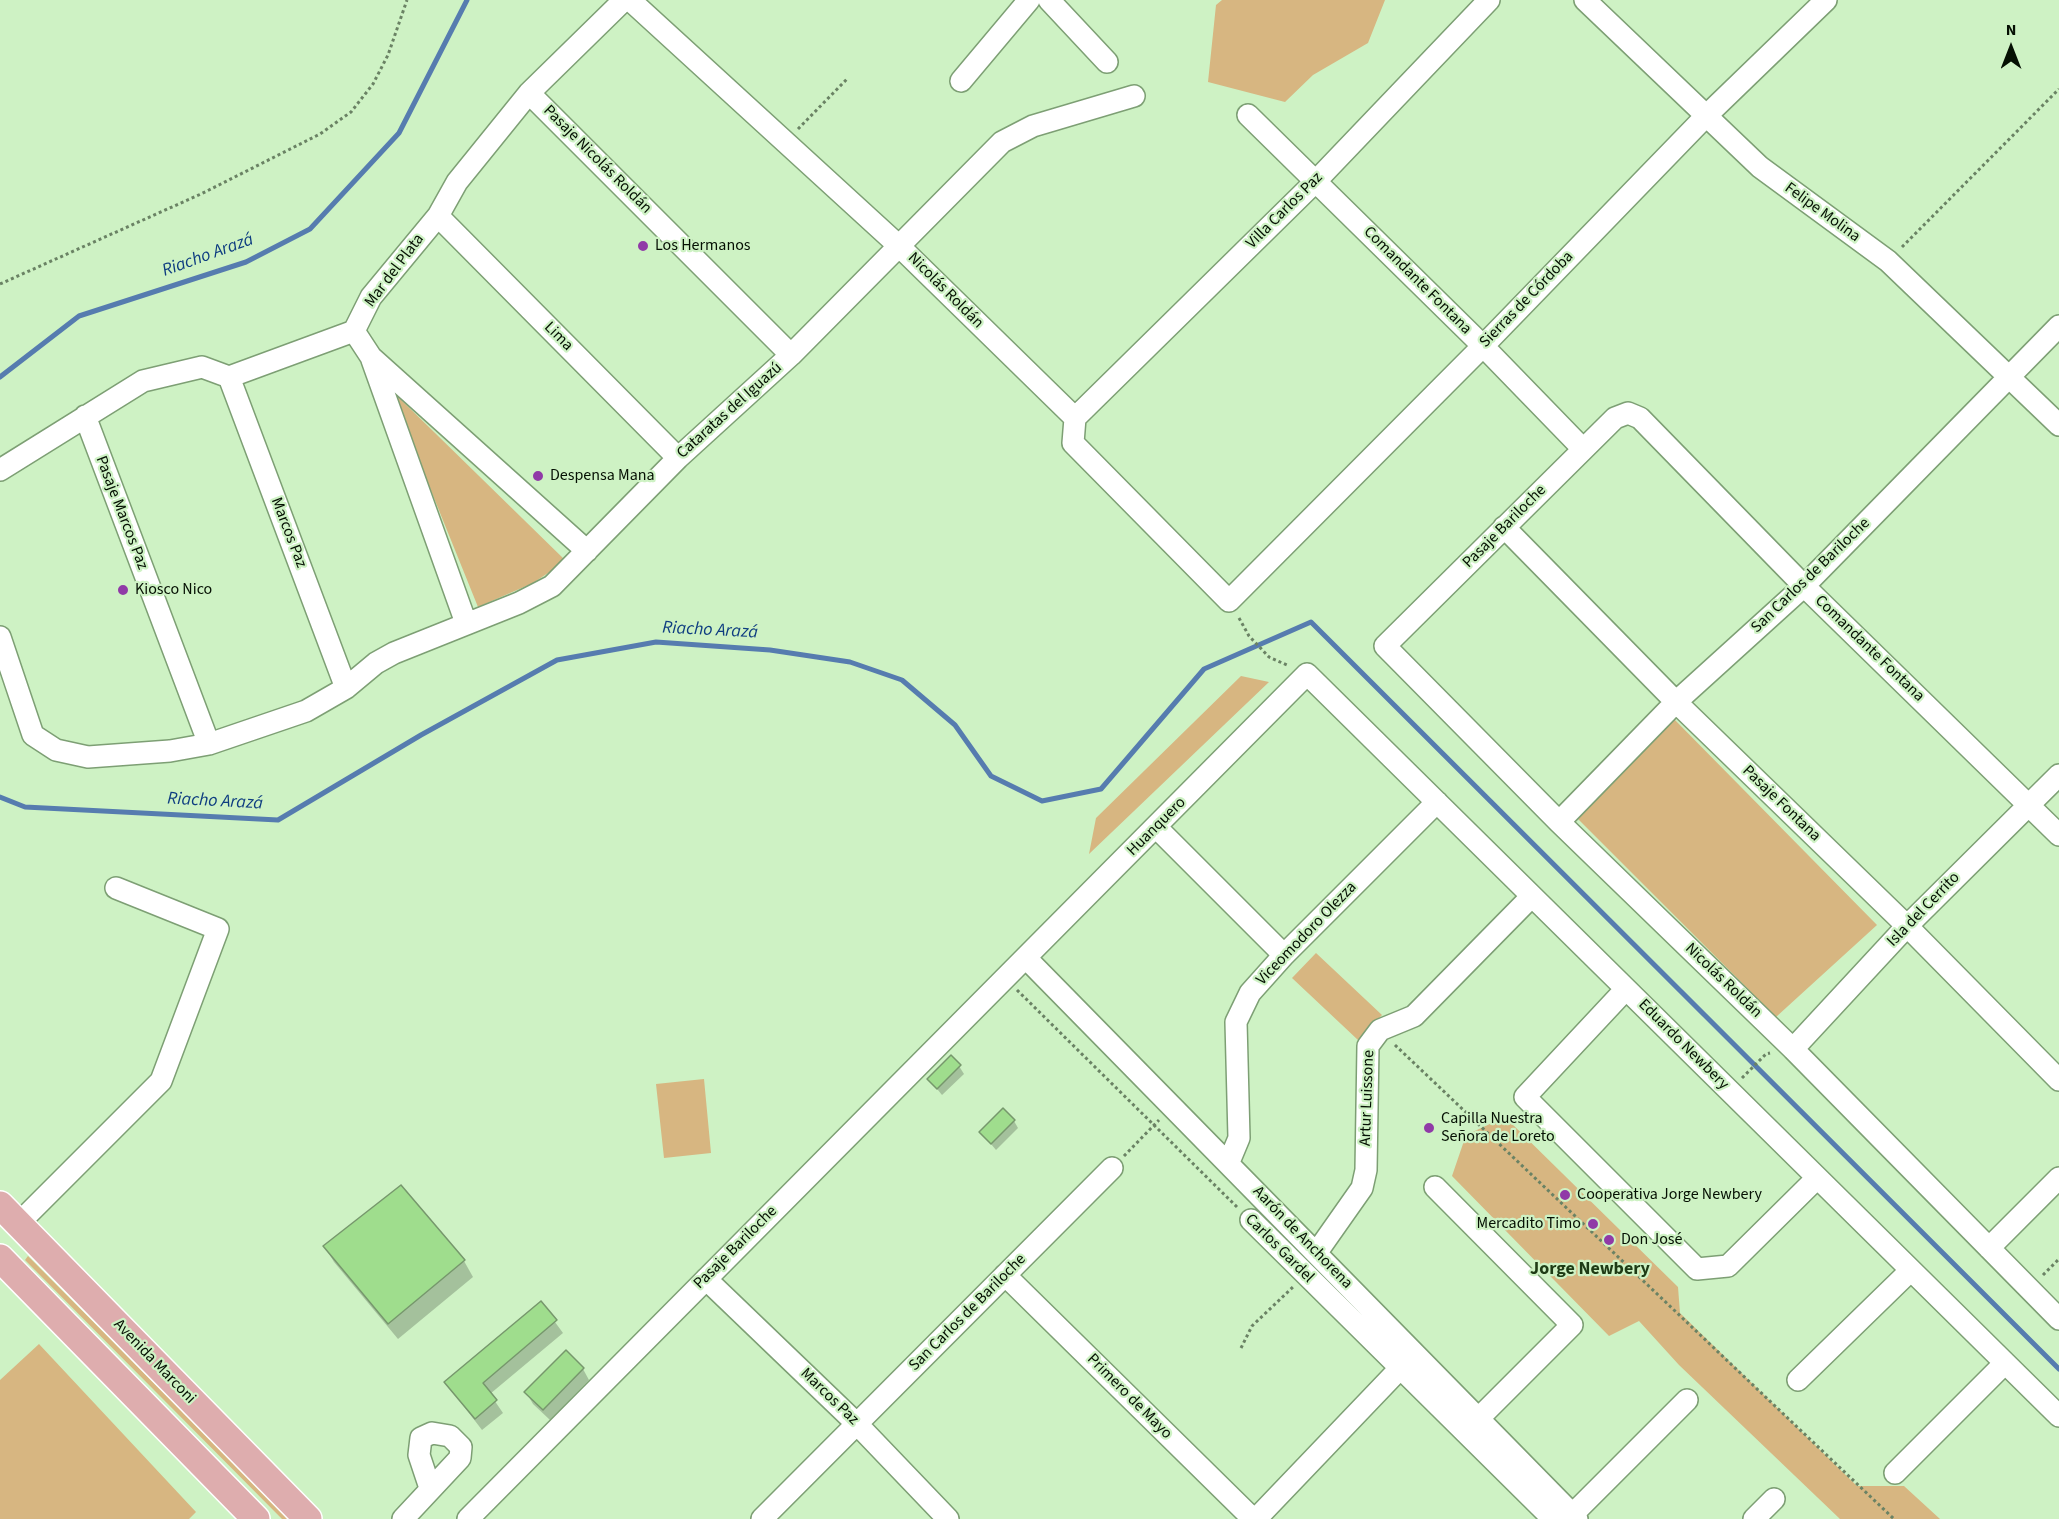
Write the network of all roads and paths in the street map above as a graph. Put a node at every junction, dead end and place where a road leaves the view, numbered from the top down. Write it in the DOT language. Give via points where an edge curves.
graph roads {
  1 [pos="407,0"];
  2 [pos="624,0"];
  3 [pos="630,0"];
  4 [pos="1029,0"];
  5 [pos="1049,0"];
  6 [pos="1490,0"];
  7 [pos="1585,0"];
  8 [pos="1826,0"];
  9 [pos="1107,62"];
  10 [pos="847,79"];
  11 [pos="961,81"];
  12 [pos="2059,89"];
  13 [pos="530,93"];
  14 [pos="1134,96"];
  15 [pos="1248,115"];
  16 [pos="1705,117"];
  17 [pos="785,142"];
  18 [pos="1316,181"];
  19 [pos="438,216"];
  20 [pos="899,246"];
  21 [pos="1888,261"];
  22 [pos="0,284"];
  23 [pos="2059,326"];
  24 [pos="354,331"];
  25 [pos="1483,346"];
  26 [pos="791,356"];
  27 [pos="371,357"];
  28 [pos="2010,376"];
  29 [pos="229,377"];
  30 [pos="1628,413"];
  31 [pos="85,416"];
  32 [pos="1075,418"];
  33 [pos="2059,425"];
  34 [pos="1583,449"];
  35 [pos="678,458"];
  36 [pos="0,470"];
  37 [pos="1504,527"];
  38 [pos="587,551"];
  39 [pos="1804,585"];
  40 [pos="466,622"];
  41 [pos="1249,636"];
  42 [pos="0,637"];
  43 [pos="1385,646"];
  44 [pos="1269,657"];
  45 [pos="1307,674"];
  46 [pos="346,688"];
  47 [pos="1676,702"];
  48 [pos="209,744"];
  49 [pos="2059,775"];
  50 [pos="1437,802"];
  51 [pos="2028,804"];
  52 [pos="1559,822"];
  53 [pos="1156,828"];
  54 [pos="2059,835"];
  55 [pos="116,888"];
  56 [pos="1532,896"];
  57 [pos="1907,926"];
  58 [pos="1284,955"];
  59 [pos="1026,958"];
  60 [pos="1006,979"];
  61 [pos="1626,989"];
  62 [pos="1380,1030"];
  63 [pos="1793,1049"];
  64 [pos="1766,1054"];
  65 [pos="1745,1074"];
  66 [pos="2059,1080"];
  67 [pos="1173,1106"];
  68 [pos="1154,1125"];
  69 [pos="1229,1162"];
  70 [pos="1112,1168"];
  71 [pos="1817,1178"];
  72 [pos="2059,1178"];
  73 [pos="1435,1187"];
  74 [pos="1251,1220"];
  75 [pos="6,1224"];
  76 [pos="1989,1248"];
  77 [pos="1317,1252"];
  78 [pos="0,1258"];
  79 [pos="1911,1270"];
  80 [pos="1005,1275"];
  81 [pos="1305,1275"];
  82 [pos="706,1279"];
  83 [pos="2059,1319"];
  84 [pos="1241,1348"];
  85 [pos="1407,1361"];
  86 [pos="2005,1363"];
  87 [pos="1798,1380"];
  88 [pos="1687,1400"];
  89 [pos="2059,1416"];
  90 [pos="1478,1419"];
  91 [pos="857,1424"];
  92 [pos="1895,1473"];
  93 [pos="430,1488"];
  94 [pos="1774,1499"];
  95 [pos="1567,1518"];
  96 [pos="256,1519"];
  97 [pos="308,1519"];
  98 [pos="403,1519"];
  99 [pos="468,1519"];
  100 [pos="762,1519"];
  101 [pos="948,1519"];
  102 [pos="1255,1519"];
  103 [pos="1754,1519"];
  104 [pos="1894,1519"];
  1 -- 22 [label="path" via="374,84 351,112 320,134 201,194"];
  2 -- 13 [label="street, Mar del Plata"];
  3 -- 17 [label="street, Nicolás Roldán"];
  4 -- 11 [label="street"];
  5 -- 9 [label="street"];
  6 -- 18 [label="street, Villa Carlos Paz"];
  7 -- 16 [label="street, Felipe Molina"];
  8 -- 16 [label="street, Sierras de Córdoba"];
  10 -- 17 [label="path"];
  12 -- 21 [label="path"];
  13 -- 19 [label="street, Mar del Plata" via="457,182"];
  13 -- 26 [label="street, Pasaje Nicolás Roldán"];
  14 -- 20 [label="street, Cataratas del Iguazú" via="1033,126 1002,142"];
  15 -- 18 [label="street, Comandante Fontana"];
  16 -- 21 [label="street, Felipe Molina" via="1760,167"];
  16 -- 25 [label="street, Sierras de Córdoba"];
  17 -- 20 [label="street, Nicolás Roldán"];
  18 -- 25 [label="street, Comandante Fontana"];
  18 -- 32 [label="street, Villa Carlos Paz"];
  19 -- 24 [label="street, Mar del Plata" via="371,297"];
  19 -- 35 [label="street, Lima"];
  20 -- 26 [label="street, Cataratas del Iguazú"];
  20 -- 32 [label="street, Nicolás Roldán"];
  21 -- 28 [label="street, Felipe Molina"];
  23 -- 28 [label="street, San Carlos de Bariloche"];
  24 -- 27 [label="street"];
  24 -- 29 [label="street"];
  25 -- 32 [label="street, Sierras de Córdoba" via="1229,601 1073,443"];
  25 -- 34 [label="street, Comandante Fontana"];
  26 -- 35 [label="street, Cataratas del Iguazú"];
  27 -- 38 [label="street"];
  27 -- 40 [label="street"];
  28 -- 33 [label="street, Felipe Molina"];
  28 -- 39 [label="street, San Carlos de Bariloche"];
  29 -- 31 [label="street" via="202,367 143,381"];
  29 -- 46 [label="street, Marcos Paz"];
  30 -- 34 [label="street, Pasaje Bariloche" via="1615,418"];
  30 -- 39 [label="street, Comandante Fontana" via="1640,418"];
  31 -- 36 [label="street"];
  31 -- 48 [label="street, Pasaje Marcos Paz"];
  34 -- 37 [label="street, Pasaje Bariloche"];
  35 -- 38 [label="street, Cataratas del Iguazú"];
  37 -- 43 [label="street, Pasaje Bariloche"];
  37 -- 47 [label="street, Pasaje Fontana"];
  38 -- 40 [label="street, Cataratas del Iguazú" via="552,585 519,603"];
  39 -- 47 [label="street, San Carlos de Bariloche"];
  39 -- 51 [label="street, Comandante Fontana"];
  40 -- 46 [label="street, Cataratas del Iguazú" via="394,653"];
  41 -- 44 [label="path"];
  42 -- 48 [label="street, Cataratas del Iguazú" via="33,735 56,750 88,757"];
  43 -- 52 [label="street, Nicolás Roldán"];
  45 -- 50 [label="street, Eduardo Newbery"];
  45 -- 53 [label="street, Huanquero"];
  46 -- 48 [label="street, Cataratas del Iguazú" via="306,711"];
  47 -- 52 [label="street, San Carlos de Bariloche"];
  47 -- 57 [label="street, Pasaje Fontana"];
  49 -- 51 [label="street, Isla del Cerrito"];
  50 -- 56 [label="street, Eduardo Newbery"];
  50 -- 58 [label="street, Viceomodoro Olezza"];
  51 -- 54 [label="street, Comandante Fontana"];
  51 -- 57 [label="street, Isla del Cerrito"];
  52 -- 63 [label="street, Nicolás Roldán"];
  53 -- 58 [label="street"];
  53 -- 59 [label="street, Huanquero"];
  55 -- 75 [label="street" via="218,929 161,1081"];
  56 -- 61 [label="street, Eduardo Newbery"];
  56 -- 62 [label="street, Artur Luissone" via="1414,1016"];
  57 -- 63 [label="street, Isla del Cerrito"];
  57 -- 66 [label="street, Pasaje Fontana"];
  58 -- 69 [label="street, Viceomodoro Olezza" via="1250,993 1236,1022 1239,1138"];
  59 -- 60 [label="street, Huanquero"];
  59 -- 67 [label="street, Aarón de Anchorena"];
  60 -- 68 [label="path, Carlos Gardel"];
  60 -- 82 [label="street, Pasaje Bariloche"];
  61 -- 71 [label="street, Eduardo Newbery"];
  61 -- 71 [label="street" via="1525,1097 1697,1269 1728,1266"];
  62 -- 77 [label="street, Artur Luissone" via="1368,1046 1366,1170 1362,1188"];
  62 -- 104 [label="path"];
  63 -- 76 [label="street, Nicolás Roldán"];
  64 -- 65 [label="path"];
  67 -- 68 [label="path"];
  67 -- 69 [label="street, Aarón de Anchorena"];
  68 -- 70 [label="path"];
  68 -- 74 [label="path, Carlos Gardel"];
  69 -- 77 [label="street, Aarón de Anchorena"];
  70 -- 80 [label="street, San Carlos de Bariloche"];
  71 -- 79 [label="street, Eduardo Newbery"];
  72 -- 76 [label="street"];
  73 -- 90 [label="street" via="1572,1325"];
  74 -- 81 [label="street, Carlos Gardel"];
  75 -- 97 [label="main road, Avenida Marconi"];
  76 -- 83 [label="street, Nicolás Roldán"];
  77 -- 85 [label="street, Aarón de Anchorena"];
  78 -- 96 [label="main road"];
  79 -- 86 [label="street, Eduardo Newbery"];
  79 -- 87 [label="street"];
  80 -- 91 [label="street, San Carlos de Bariloche"];
  80 -- 102 [label="street, Primero de Mayo"];
  81 -- 84 [label="path" via="1252,1326"];
  81 -- 85 [label="street, Carlos Gardel"];
  82 -- 91 [label="street, Marcos Paz"];
  82 -- 99 [label="street, Pasaje Bariloche"];
  85 -- 90 [label="street, Aarón de Anchorena"];
  85 -- 95 [label="street, Carlos Gardel"];
  85 -- 102 [label="street"];
  86 -- 89 [label="street, Eduardo Newbery"];
  86 -- 92 [label="street"];
  88 -- 95 [label="street"];
  90 -- 95 [label="street, Aarón de Anchorena"];
  91 -- 100 [label="street, San Carlos de Bariloche"];
  91 -- 101 [label="street, Marcos Paz"];
  93 -- 98 [label="street"];
  94 -- 103 [label="street"];
}
